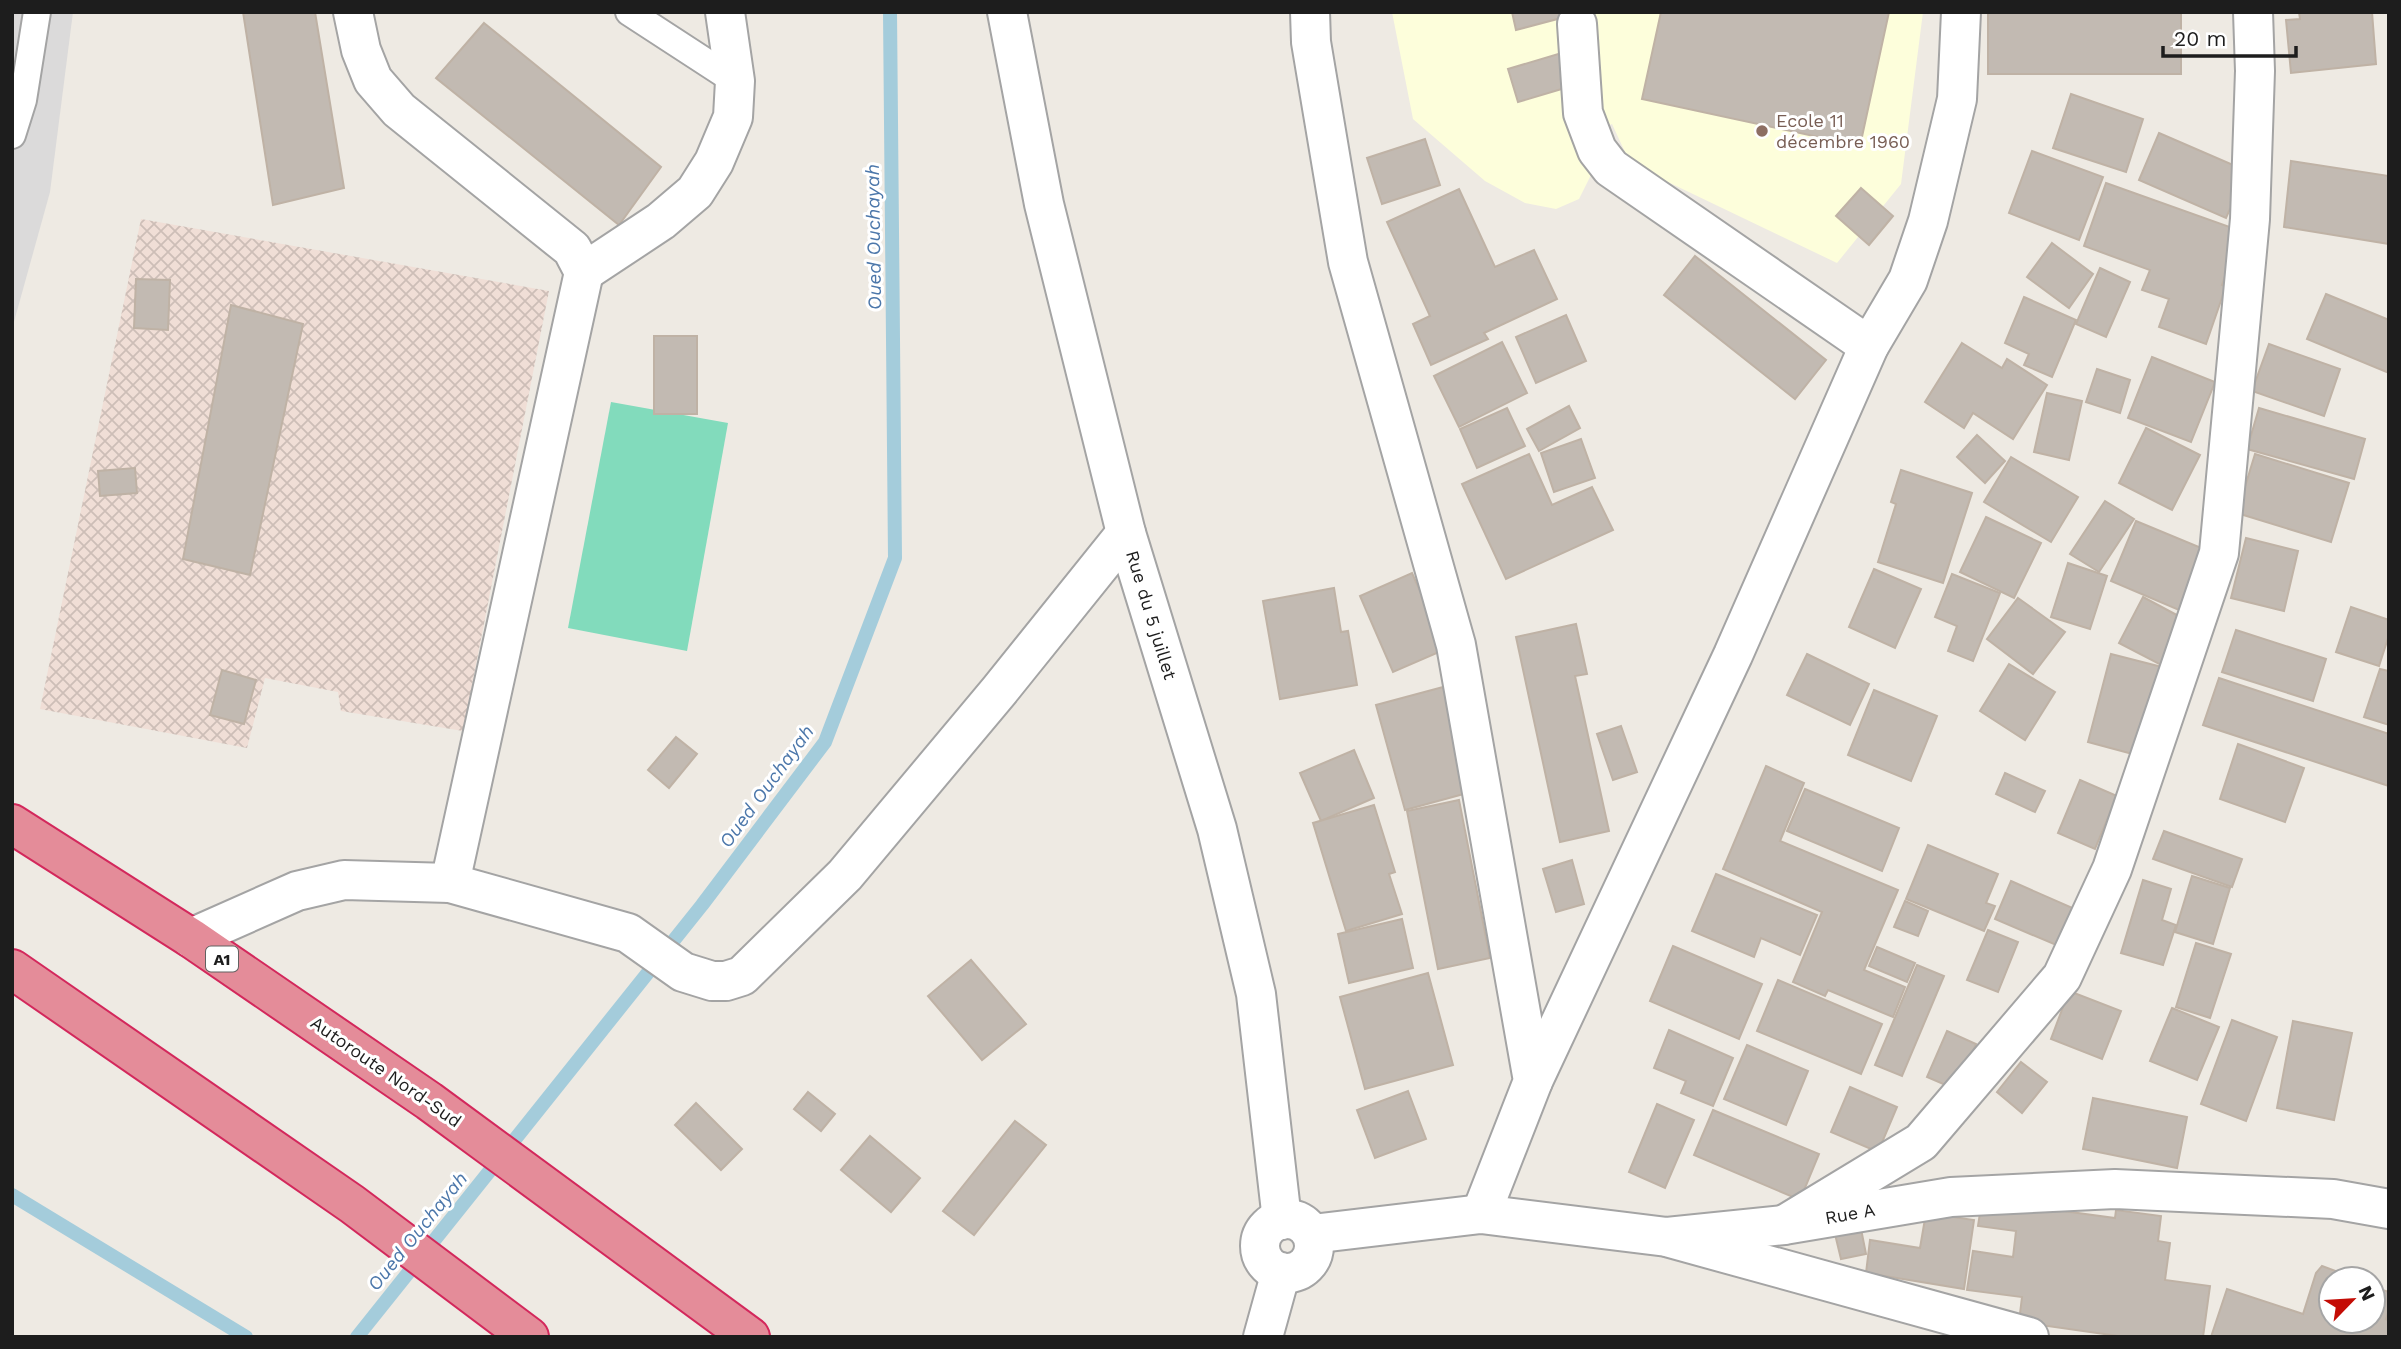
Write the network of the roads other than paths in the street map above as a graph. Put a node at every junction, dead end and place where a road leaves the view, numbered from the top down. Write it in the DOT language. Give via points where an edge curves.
graph roads {
  1 [pos="37,12"];
  2 [pos="353,12"];
  3 [pos="629,12"];
  4 [pos="725,12"];
  5 [pos="1007,12"];
  6 [pos="1310,12"];
  7 [pos="1961,12"];
  8 [pos="2253,12"];
  9 [pos="1577,24"];
  10 [pos="735,81"];
  11 [pos="18,98"];
  12 [pos="12,135"];
  13 [pos="584,272"];
  14 [pos="1869,346"];
  15 [pos="1126,533"];
  16 [pos="12,824"];
  17 [pos="450,883"];
  18 [pos="191,938"];
  19 [pos="12,969"];
  20 [pos="1533,1081"];
  21 [pos="2389,1209"];
  22 [pos="1481,1214"];
  23 [pos="1784,1225"];
  24 [pos="1297,1227"];
  25 [pos="1667,1237"];
  26 [pos="525,1334"];
  27 [pos="750,1337"];
  28 [pos="1264,1337"];
  29 [pos="2029,1337"];
  1 -- 11 [label="lane"];
  2 -- 13 [label="street" via="373,80 399,110 572,249"];
  3 -- 10 [label="lane"];
  4 -- 10 [label="street"];
  5 -- 15 [label="street, Rue du 5 juillet" via="1044,204"];
  6 -- 20 [label="street" via="1311,42 1348,262 1456,645"];
  7 -- 14 [label="street" via="1957,99 1927,221 1908,280"];
  8 -- 23 [label="street" via="2250,219 2219,553 2112,869 2062,977 1921,1142"];
  9 -- 14 [label="street" via="1583,113 1597,150 1611,168"];
  10 -- 13 [label="street" via="733,117 695,192 661,222"];
  11 -- 12 [label="lane"];
  13 -- 17 [label="street"];
  14 -- 20 [label="street" via="1733,655"];
  15 -- 17 [label="street" via="845,875 742,976 712,981 683,972 628,933"];
  15 -- 24 [label="street, Rue du 5 juillet" via="1217,829 1255,994"];
  16 -- 18 [label="highway, Autoroute Nord-Sud / A1"];
  17 -- 18 [label="street" via="344,880 297,891"];
  18 -- 27 [label="highway, Autoroute Nord-Sud / A1" via="429,1101"];
  19 -- 26 [label="highway" via="352,1204"];
  20 -- 22 [label="street"];
  21 -- 23 [label="street, Rue A" via="2333,1199 2115,1189 1951,1197"];
  22 -- 24 [label="street, Rue A"];
  22 -- 25 [label="street, Rue A"];
  23 -- 25 [label="street, Rue A"];
  24 -- 28 [label="street, Rue du 5 juillet" via="1314,1246 1312,1258 1304,1268 1281,1272"];
  25 -- 29 [label="street"];
}
